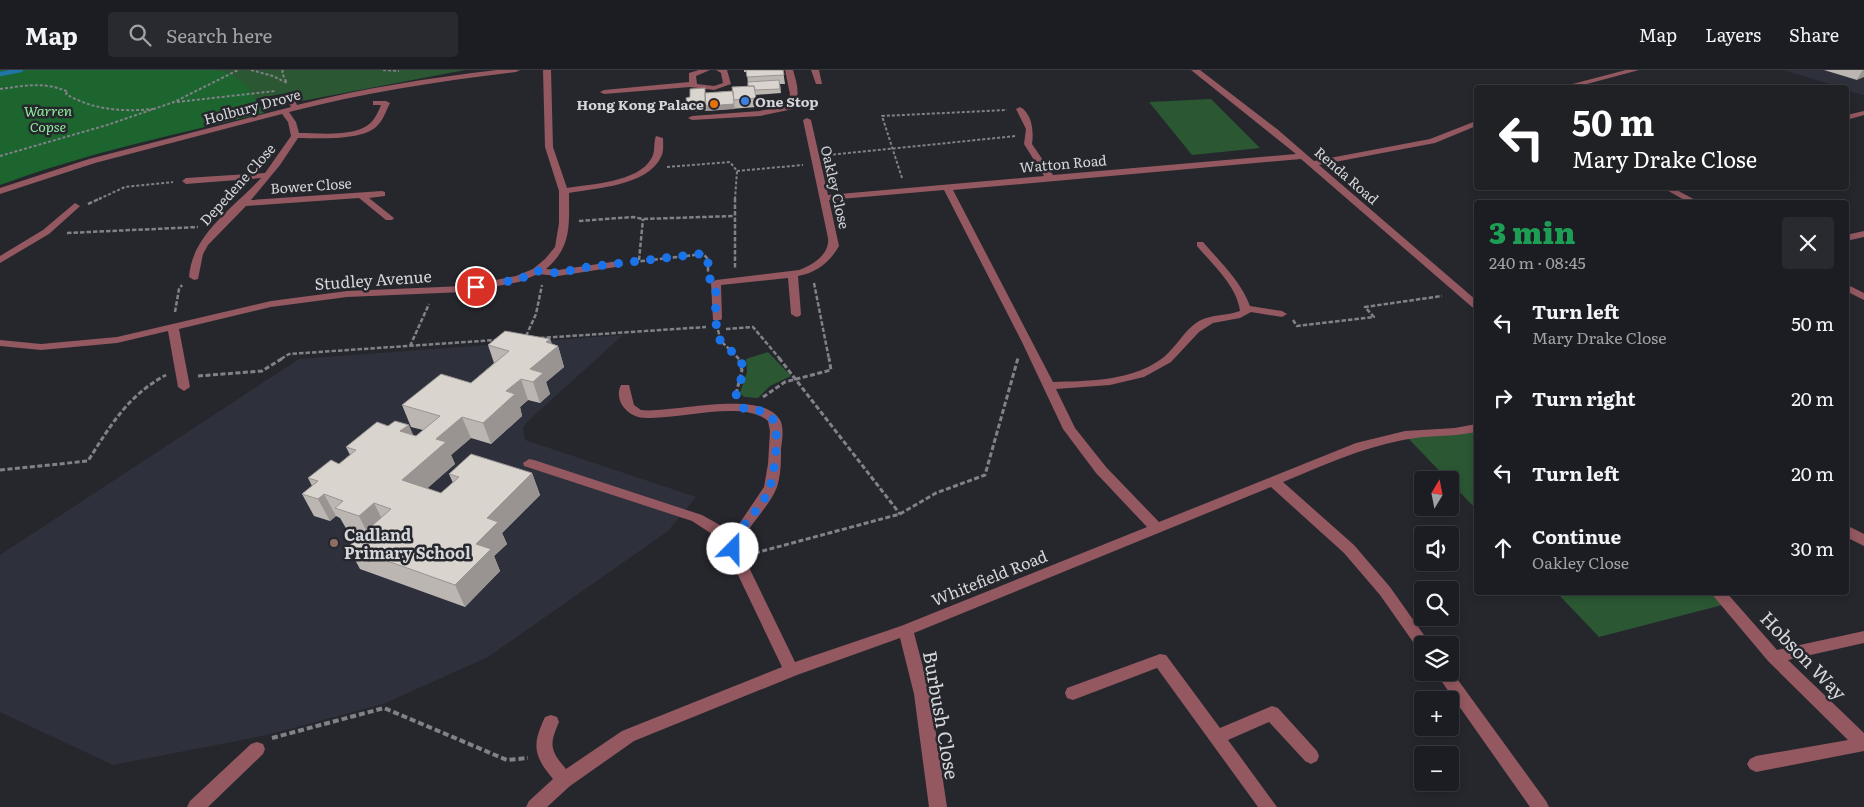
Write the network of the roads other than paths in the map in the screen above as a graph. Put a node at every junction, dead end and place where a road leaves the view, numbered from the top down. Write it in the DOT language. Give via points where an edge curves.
graph roads {
  1 [pos="516,70"];
  2 [pos="547,70"];
  3 [pos="706,70"];
  4 [pos="720,70"];
  5 [pos="789,70"];
  6 [pos="814,70"];
  7 [pos="1195,70"];
  8 [pos="1635,70"];
  9 [pos="480,72"];
  10 [pos="819,82"];
  11 [pos="693,84"];
  12 [pos="1572,85"];
  13 [pos="604,92"];
  14 [pos="288,96"];
  15 [pos="376,103"];
  16 [pos="295,108"];
  17 [pos="1020,110"];
  18 [pos="284,111"];
  19 [pos="1849,114"];
  20 [pos="1862,114"];
  21 [pos="692,118"];
  22 [pos="807,120"];
  23 [pos="1474,124"];
  24 [pos="295,136"];
  25 [pos="659,138"];
  26 [pos="1303,156"];
  27 [pos="1313,164"];
  28 [pos="268,175"];
  29 [pos="1050,178"];
  30 [pos="186,181"];
  31 [pos="947,187"];
  32 [pos="1671,190"];
  33 [pos="0,191"];
  34 [pos="564,191"];
  35 [pos="382,194"];
  36 [pos="362,196"];
  37 [pos="826,198"];
  38 [pos="1690,200"];
  39 [pos="243,203"];
  40 [pos="75,206"];
  41 [pos="389,218"];
  42 [pos="1864,234"];
  43 [pos="1849,237"];
  44 [pos="1200,244"];
  45 [pos="0,260"];
  46 [pos="618,264"];
  47 [pos="540,272"];
  48 [pos="793,274"];
  49 [pos="194,277"];
  50 [pos="1849,288"];
  51 [pos="1864,296"];
  52 [pos="1474,303"];
  53 [pos="1246,308"];
  54 [pos="796,314"];
  55 [pos="1282,314"];
  56 [pos="718,324"];
  57 [pos="174,328"];
  58 [pos="0,342"];
  59 [pos="182,378"];
  60 [pos="1048,386"];
  61 [pos="625,388"];
  62 [pos="1474,428"];
  63 [pos="529,463"];
  64 [pos="1274,482"];
  65 [pos="1156,528"];
  66 [pos="1849,532"];
  67 [pos="1864,541"];
  68 [pos="735,554"];
  69 [pos="1720,595"];
  70 [pos="906,630"];
  71 [pos="1417,636"];
  72 [pos="1864,637"];
  73 [pos="1774,657"];
  74 [pos="791,670"];
  75 [pos="1449,681"];
  76 [pos="1073,692"];
  77 [pos="551,722"];
  78 [pos="1217,737"];
  79 [pos="1864,744"];
  80 [pos="257,749"];
  81 [pos="1311,756"];
  82 [pos="1756,764"];
  83 [pos="564,780"];
  84 [pos="196,807"];
  85 [pos="535,807"];
  86 [pos="938,807"];
  87 [pos="1268,807"];
  88 [pos="1540,807"];
  1 -- 9 [label="street, Holbury Drove"];
  2 -- 34 [label="street, Studley Avenue" via="549,147"];
  3 -- 11 [label="street" via="692,75"];
  4 -- 11 [label="street" via="724,72 726,84 721,87 705,88"];
  5 -- 21 [label="street" via="794,95 791,107 787,109"];
  6 -- 10 [label="street"];
  7 -- 26 [label="street, Renda Road"];
  8 -- 12 [label="street"];
  9 -- 16 [label="street, Holbury Drove"];
  11 -- 13 [label="street"];
  14 -- 16 [label="street"];
  15 -- 24 [label="street" via="386,103 369,128"];
  16 -- 18 [label="street, Holbury Drove"];
  17 -- 29 [label="street" via="1030,130 1028,144"];
  18 -- 24 [label="street, Depedene Close" via="292,122"];
  18 -- 33 [label="street, Holbury Drove" via="92,161"];
  19 -- 20 [label="street"];
  22 -- 37 [label="street, Oakley Close"];
  23 -- 27 [label="street" via="1432,140"];
  24 -- 28 [label="street, Depedene Close"];
  25 -- 34 [label="street" via="658,155 648,168 618,182"];
  26 -- 27 [label="street, Renda Road"];
  26 -- 29 [label="street, Watton Road"];
  27 -- 52 [label="street, Renda Road"];
  28 -- 30 [label="street"];
  28 -- 39 [label="street, Depedene Close"];
  29 -- 31 [label="street, Watton Road"];
  31 -- 37 [label="street, Watton Road"];
  31 -- 60 [label="street"];
  32 -- 38 [label="street"];
  34 -- 47 [label="street, Studley Avenue" via="560,247"];
  35 -- 36 [label="street, Bower Close"];
  36 -- 39 [label="street, Bower Close"];
  36 -- 41 [label="street"];
  37 -- 48 [label="street, Oakley Close" via="834,246 829,255 812,268"];
  39 -- 49 [label="street, Depedene Close" via="206,239 193,264"];
  40 -- 45 [label="street" via="44,234"];
  42 -- 43 [label="street"];
  44 -- 53 [label="street" via="1241,295"];
  46 -- 47 [label="street" via="558,273"];
  47 -- 57 [label="street, Studley Avenue" via="489,286 347,294 271,304"];
  48 -- 54 [label="street"];
  48 -- 56 [label="street, Oakley Close" via="716,283"];
  50 -- 51 [label="street"];
  53 -- 55 [label="street"];
  53 -- 60 [label="street" via="1246,312 1239,316 1204,322 1167,360 1143,372 1116,380"];
  57 -- 58 [label="street, Studley Avenue" via="117,340 41,347"];
  57 -- 59 [label="street"];
  60 -- 65 [label="street" via="1069,429 1101,470"];
  61 -- 68 [label="street" via="627,407 633,412 748,409 771,417 776,425 774,472 769,491 735,536"];
  62 -- 64 [label="street, Whitefield Road" via="1405,435 1369,444"];
  63 -- 68 [label="street" via="698,518 720,532"];
  64 -- 65 [label="street, Whitefield Road"];
  64 -- 71 [label="street" via="1349,549 1385,591"];
  65 -- 70 [label="street, Whitefield Road"];
  66 -- 67 [label="street"];
  68 -- 74 [label="street"];
  69 -- 73 [label="street, Hobson Way"];
  70 -- 74 [label="street, Whitefield Road"];
  70 -- 86 [label="street, Burbush Close" via="922,694"];
  72 -- 73 [label="street"];
  73 -- 79 [label="street, Hobson Way"];
  74 -- 83 [label="street, Whitefield Road" via="628,736"];
  75 -- 88 [label="street"];
  76 -- 78 [label="street" via="1160,660"];
  77 -- 83 [label="street" via="542,740 543,753"];
  78 -- 81 [label="street" via="1272,713"];
  78 -- 87 [label="street"];
  79 -- 82 [label="street"];
  80 -- 84 [label="street"];
  83 -- 85 [label="street, Whitefield Road"];
}
